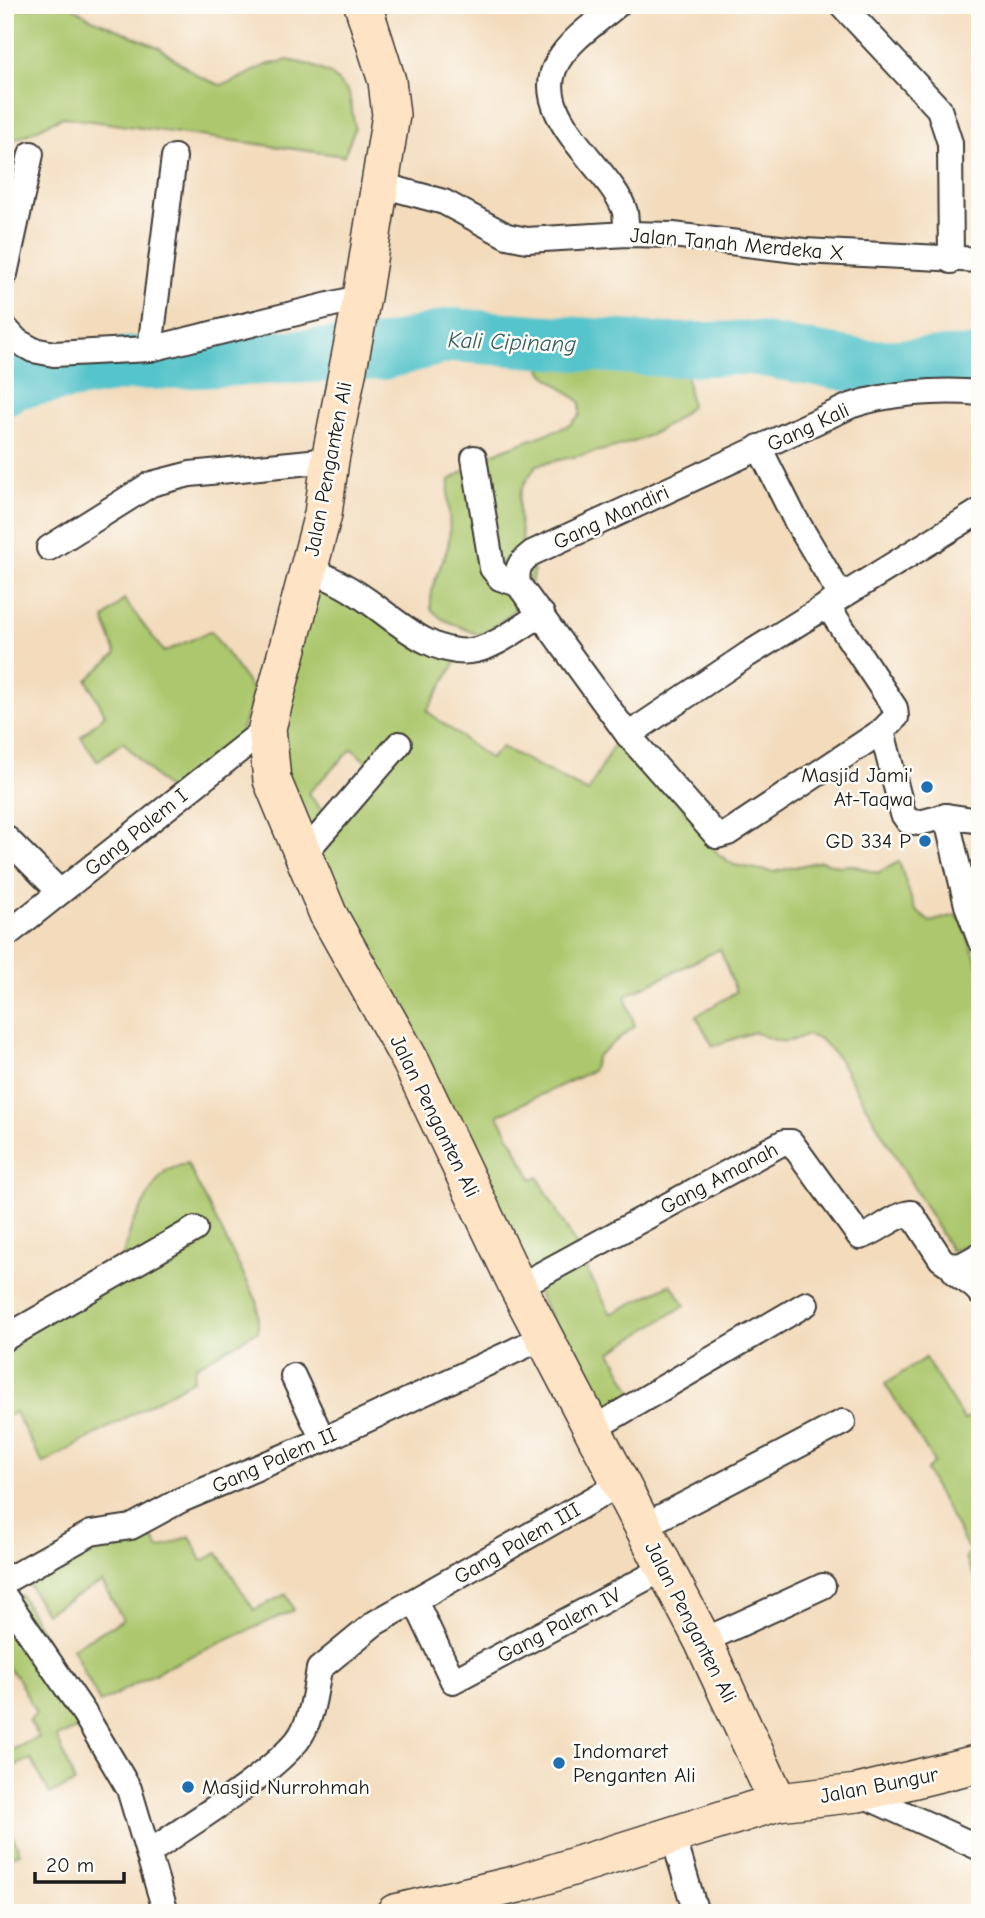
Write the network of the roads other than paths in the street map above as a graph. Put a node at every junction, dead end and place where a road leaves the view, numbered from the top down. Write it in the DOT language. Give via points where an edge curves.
graph roads {
  1 [pos="363,5"];
  2 [pos="617,5"];
  3 [pos="842,5"];
  4 [pos="31,154"];
  5 [pos="174,157"];
  6 [pos="381,185"];
  7 [pos="626,234"];
  8 [pos="980,260"];
  9 [pos="951,261"];
  10 [pos="5,274"];
  11 [pos="359,310"];
  12 [pos="5,328"];
  13 [pos="150,349"];
  14 [pos="980,393"];
  15 [pos="759,447"];
  16 [pos="474,458"];
  17 [pos="330,460"];
  18 [pos="980,511"];
  19 [pos="49,548"];
  20 [pos="309,568"];
  21 [pos="518,584"];
  22 [pos="834,600"];
  23 [pos="542,614"];
  24 [pos="267,728"];
  25 [pos="882,731"];
  26 [pos="628,735"];
  27 [pos="399,744"];
  28 [pos="946,816"];
  29 [pos="980,821"];
  30 [pos="5,837"];
  31 [pos="303,855"];
  32 [pos="60,892"];
  33 [pos="5,936"];
  34 [pos="980,940"];
  35 [pos="195,1229"];
  36 [pos="980,1255"];
  37 [pos="951,1266"];
  38 [pos="518,1287"];
  39 [pos="980,1293"];
  40 [pos="806,1304"];
  41 [pos="544,1337"];
  42 [pos="5,1338"];
  43 [pos="293,1376"];
  44 [pos="843,1422"];
  45 [pos="591,1430"];
  46 [pos="323,1440"];
  47 [pos="620,1484"];
  48 [pos="642,1527"];
  49 [pos="665,1568"];
  50 [pos="5,1581"];
  51 [pos="823,1586"];
  52 [pos="5,1597"];
  53 [pos="415,1601"];
  54 [pos="703,1641"];
  55 [pos="980,1763"];
  56 [pos="858,1793"];
  57 [pos="778,1802"];
  58 [pos="673,1836"];
  59 [pos="980,1847"];
  60 [pos="150,1852"];
  61 [pos="408,1911"];
  62 [pos="166,1913"];
  63 [pos="696,1913"];
  1 -- 6 [label="street, Jalan Penganten Ali" via="387,81 391,115"];
  2 -- 7 [label="street" via="574,41 552,74 553,97 562,120 624,210"];
  3 -- 9 [label="street" via="939,109 950,143"];
  4 -- 10 [label="street"];
  5 -- 13 [label="street"];
  6 -- 7 [label="street, Jalan Tanah Merdeka X" via="444,202 507,236 527,240"];
  6 -- 11 [label="street, Jalan Penganten Ali"];
  7 -- 9 [label="street, Jalan Tanah Merdeka X"];
  8 -- 9 [label="street, Jalan Tanah Merdeka X"];
  11 -- 13 [label="street"];
  11 -- 17 [label="street, Jalan Penganten Ali"];
  12 -- 13 [label="street" via="33,350 54,354"];
  14 -- 15 [label="street, Gang Kali" via="946,392 862,402"];
  15 -- 21 [label="street, Gang Mandiri" via="532,553 520,562"];
  15 -- 22 [label="street, Gang Kali"];
  16 -- 21 [label="street" via="492,568 500,578"];
  17 -- 19 [label="street" via="190,474 151,484"];
  17 -- 20 [label="street, Jalan Penganten Ali"];
  18 -- 22 [label="street"];
  20 -- 23 [label="street" via="355,592 428,642 453,650 482,648"];
  20 -- 24 [label="street, Jalan Penganten Ali"];
  21 -- 23 [label="street"];
  22 -- 25 [label="street, Gang Kali" via="895,708 896,717"];
  22 -- 26 [label="street"];
  23 -- 26 [label="street"];
  24 -- 31 [label="street, Jalan Penganten Ali" via="272,780"];
  24 -- 32 [label="street, Gang Palem I"];
  25 -- 26 [label="street" via="722,836 713,833"];
  25 -- 28 [label="street" via="908,821"];
  27 -- 31 [label="street"];
  28 -- 29 [label="street"];
  28 -- 34 [label="street"];
  30 -- 32 [label="street"];
  31 -- 38 [label="street, Jalan Penganten Ali" via="328,914 411,1062"];
  32 -- 33 [label="street, Gang Palem I"];
  35 -- 42 [label="street"];
  36 -- 37 [label="street"];
  37 -- 38 [label="street, Gang Amanah" via="941,1259 911,1213 860,1237 791,1142 784,1142"];
  37 -- 39 [label="street" via="956,1277"];
  38 -- 41 [label="street, Jalan Penganten Ali"];
  40 -- 45 [label="street"];
  41 -- 45 [label="street, Jalan Penganten Ali"];
  41 -- 46 [label="street, Gang Palem II"];
  43 -- 46 [label="street"];
  44 -- 48 [label="street"];
  45 -- 47 [label="street, Jalan Penganten Ali"];
  46 -- 50 [label="street, Gang Palem II" via="181,1500 131,1527 91,1533"];
  47 -- 48 [label="street, Jalan Penganten Ali"];
  47 -- 53 [label="street, Gang Palem III"];
  48 -- 49 [label="street, Jalan Penganten Ali"];
  49 -- 53 [label="street, Gang Palem IV" via="453,1681"];
  49 -- 54 [label="street, Jalan Penganten Ali"];
  51 -- 54 [label="street"];
  52 -- 60 [label="street" via="129,1789"];
  53 -- 60 [label="street, Gang Palem III" via="375,1623 319,1669 313,1703 298,1740"];
  54 -- 57 [label="street, Jalan Penganten Ali"];
  55 -- 56 [label="street, Jalan Bungur"];
  56 -- 57 [label="street, Jalan Bungur"];
  56 -- 59 [label="street"];
  57 -- 58 [label="street"];
  58 -- 61 [label="street" via="518,1884"];
  58 -- 63 [label="street"];
  60 -- 62 [label="street"];
}
